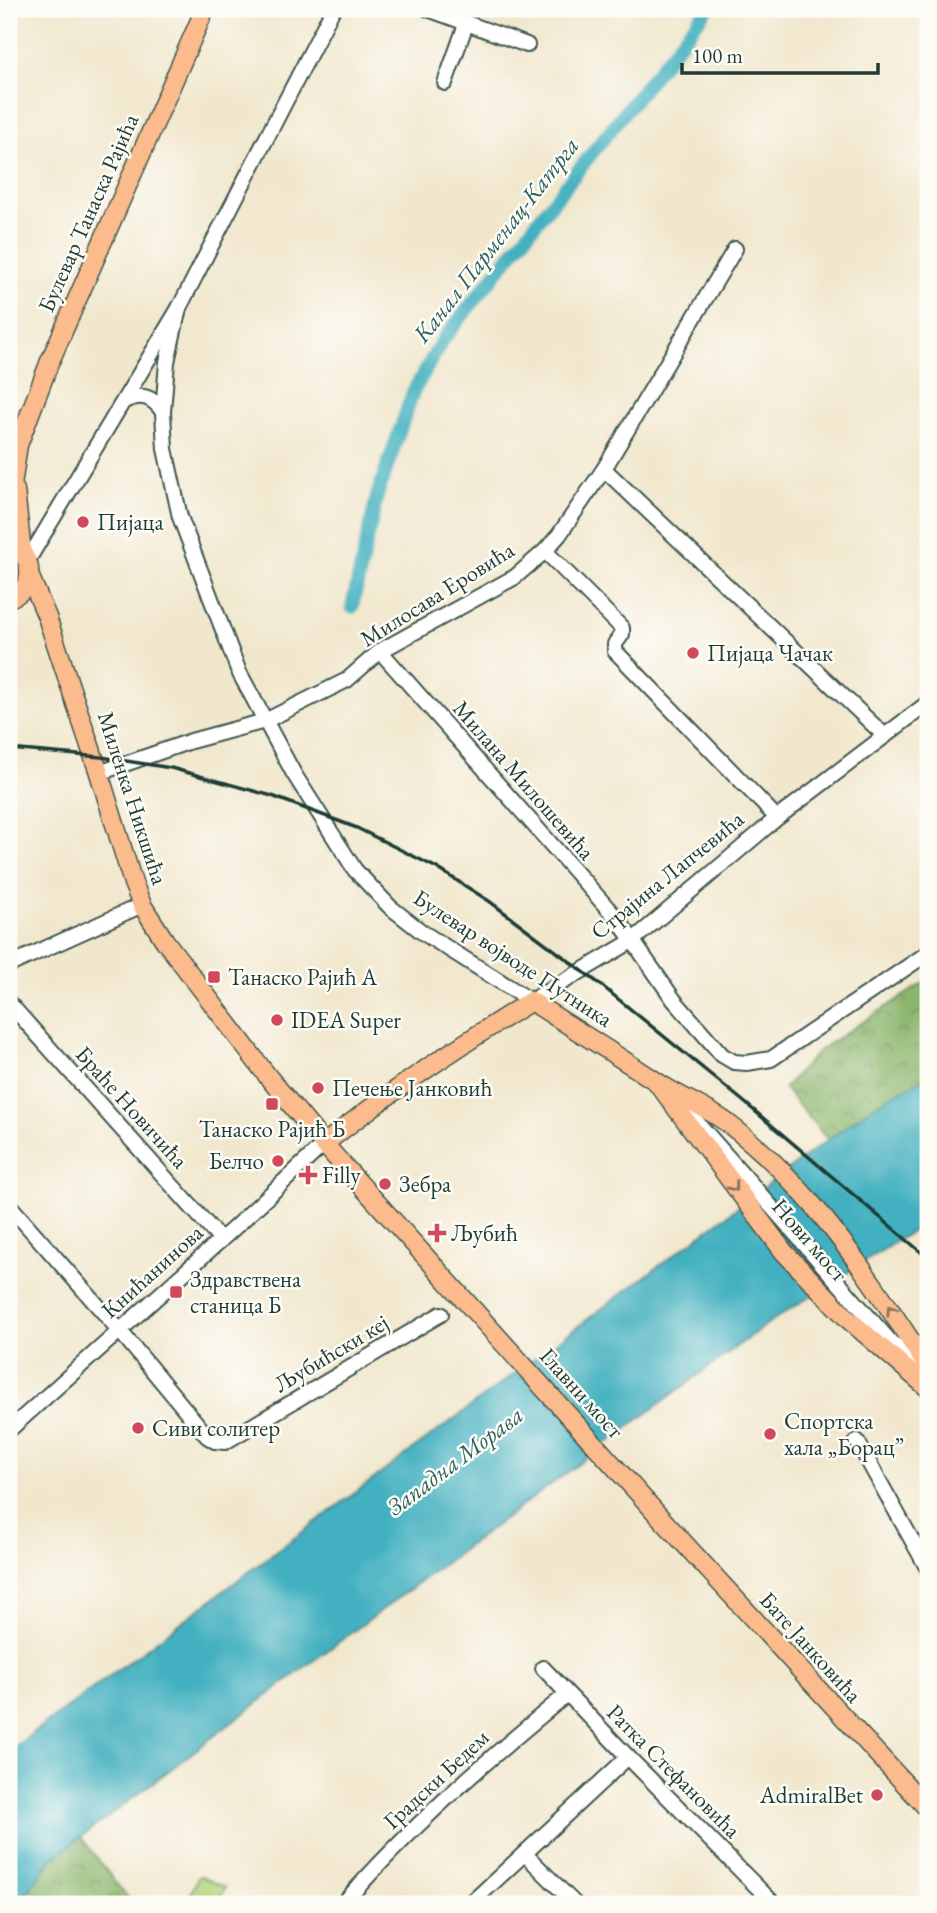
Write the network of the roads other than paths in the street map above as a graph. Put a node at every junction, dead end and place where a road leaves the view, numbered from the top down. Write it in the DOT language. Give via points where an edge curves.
graph roads {
  1 [pos="205,9"];
  2 [pos="333,9"];
  3 [pos="428,9"];
  4 [pos="466,24"];
  5 [pos="527,45"];
  6 [pos="445,83"];
  7 [pos="735,248"];
  8 [pos="179,308"];
  9 [pos="124,401"];
  10 [pos="163,412"];
  11 [pos="604,469"];
  12 [pos="12,484"];
  13 [pos="9,506"];
  14 [pos="545,551"];
  15 [pos="22,559"];
  16 [pos="9,599"];
  17 [pos="47,617"];
  18 [pos="380,651"];
  19 [pos="928,703"];
  20 [pos="265,720"];
  21 [pos="886,736"];
  22 [pos="99,774"];
  23 [pos="777,818"];
  24 [pos="142,905"];
  25 [pos="632,941"];
  26 [pos="928,953"];
  27 [pos="9,965"];
  28 [pos="531,1001"];
  29 [pos="9,1003"];
  30 [pos="685,1107"];
  31 [pos="324,1144"];
  32 [pos="9,1205"];
  33 [pos="221,1240"];
  34 [pos="467,1302"];
  35 [pos="441,1314"];
  36 [pos="120,1331"];
  37 [pos="927,1379"];
  38 [pos="9,1430"];
  39 [pos="857,1441"];
  40 [pos="659,1516"];
  41 [pos="928,1569"];
  42 [pos="544,1668"];
  43 [pos="566,1695"];
  44 [pos="628,1757"];
  45 [pos="928,1809"];
  46 [pos="525,1854"];
  47 [pos="343,1904"];
  48 [pos="470,1904"];
  49 [pos="575,1904"];
  50 [pos="774,1904"];
  1 -- 12 [label="main road, Булевар Танаска Рајића" via="50,361 18,445"];
  2 -- 8 [label="street"];
  3 -- 4 [label="street"];
  4 -- 5 [label="street"];
  4 -- 6 [label="street"];
  7 -- 11 [label="street, Милосава Еровића"];
  8 -- 9 [label="street"];
  8 -- 10 [label="street, Булевар војводе Путника" via="167,362"];
  9 -- 10 [label="street" via="145,397"];
  9 -- 15 [label="street"];
  10 -- 20 [label="street, Булевар војводе Путника" via="165,449 180,517 229,649"];
  11 -- 14 [label="street, Милосава Еровића"];
  11 -- 21 [label="street"];
  12 -- 13 [label="main road"];
  12 -- 15 [label="main road, Миленка Никшића"];
  14 -- 18 [label="street, Милосава Еровића" via="515,577"];
  14 -- 23 [label="street" via="622,628 615,651"];
  15 -- 16 [label="main road" via="23,590"];
  15 -- 17 [label="main road, Миленка Никшића"];
  16 -- 17 [label="main road"];
  17 -- 22 [label="main road, Миленка Никшића"];
  18 -- 20 [label="street, Милосава Еровића" via="347,680"];
  18 -- 25 [label="street, Милана Милошевића"];
  19 -- 21 [label="street, Страјина Лапчевића"];
  20 -- 22 [label="street, Милосава Еровића"];
  20 -- 28 [label="street, Булевар војводе Путника" via="355,870 390,907"];
  21 -- 23 [label="street, Страјина Лапчевића"];
  22 -- 24 [label="main road, Миленка Никшића"];
  23 -- 25 [label="street, Страјина Лапчевића"];
  24 -- 27 [label="street"];
  24 -- 31 [label="main road, Миленка Никшића" via="212,1005"];
  25 -- 26 [label="street, Милана Милошевића" via="674,1000 722,1055 747,1063 771,1059"];
  25 -- 28 [label="street, Страјина Лапчевића"];
  28 -- 30 [label="main road, Булевар војводе Путника" via="657,1082"];
  28 -- 31 [label="main road, Страјина Лапчевића"];
  29 -- 33 [label="street, Браће Новичића"];
  30 -- 37 [label="main road, Нови мост" via="784,1252 884,1352"];
  37 -- 30 [label="main road, Нови мост, one-way" via="872,1282 808,1199 726,1122"];
  31 -- 33 [label="street, Книћанинова"];
  31 -- 34 [label="main road, Миленка Никшића"];
  32 -- 36 [label="street"];
  33 -- 36 [label="street, Книћанинова"];
  34 -- 40 [label="main road, Главни мост"];
  35 -- 36 [label="street, Љубићски кеј" via="225,1443 207,1436"];
  36 -- 38 [label="street, Книћанинова"];
  39 -- 41 [label="street"];
  40 -- 45 [label="main road, Бате Јанковића"];
  42 -- 43 [label="street, Ратка Стефановића"];
  43 -- 44 [label="street, Ратка Стефановића"];
  43 -- 47 [label="street, Градски Бедем" via="482,1764"];
  44 -- 46 [label="street"];
  44 -- 50 [label="street, Ратка Стефановића"];
  46 -- 48 [label="street"];
  46 -- 49 [label="street"];
}
